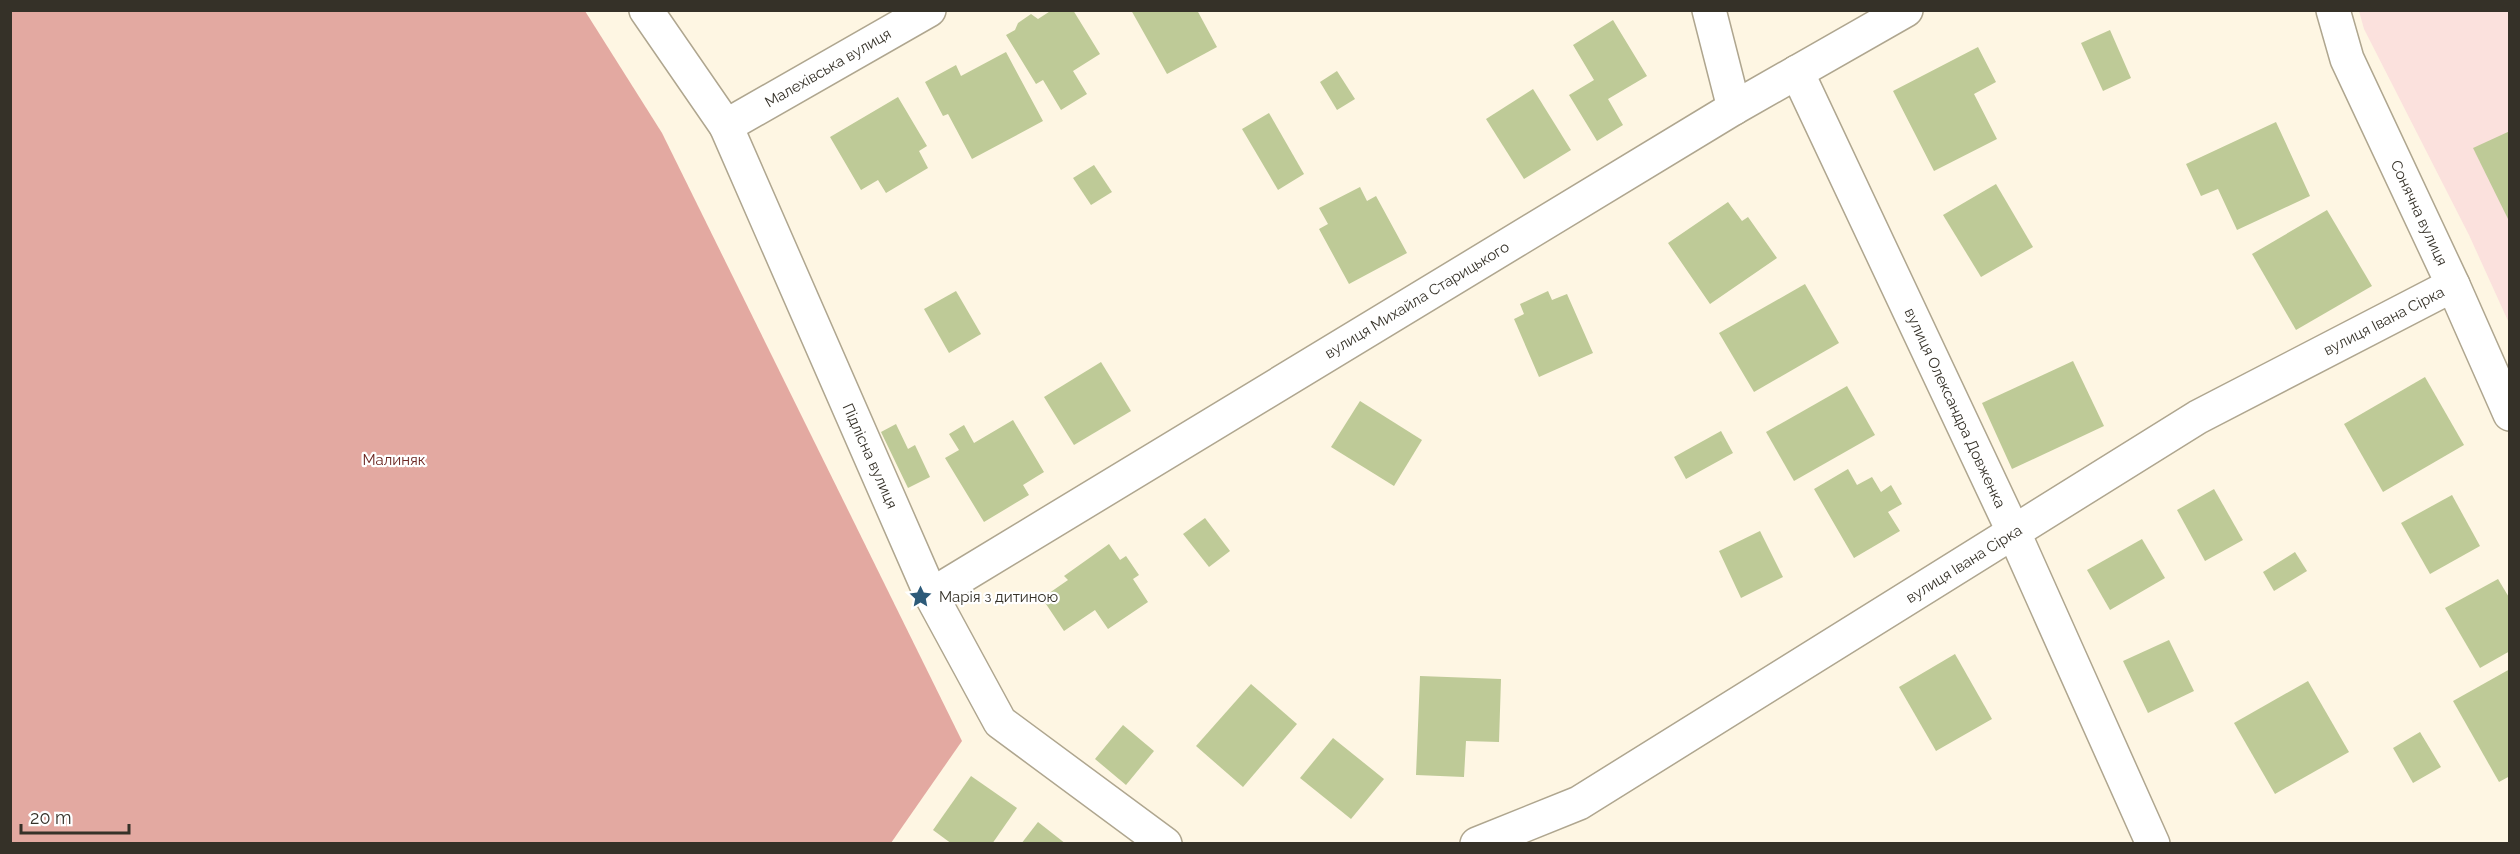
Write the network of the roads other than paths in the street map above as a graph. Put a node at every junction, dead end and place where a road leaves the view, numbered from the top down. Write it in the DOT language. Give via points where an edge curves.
graph roads {
  1 [pos="646,10"];
  2 [pos="929,10"];
  3 [pos="1709,10"];
  4 [pos="1906,10"];
  5 [pos="2333,10"];
  6 [pos="1797,72"];
  7 [pos="1734,108"];
  8 [pos="726,126"];
  9 [pos="2453,285"];
  10 [pos="2496,360"];
  11 [pos="2510,414"];
  12 [pos="2014,533"];
  13 [pos="931,595"];
  14 [pos="1546,831"];
  15 [pos="1165,843"];
  16 [pos="1477,843"];
  17 [pos="2153,843"];
  1 -- 8 [label="street, Підлісна вулиця"];
  2 -- 8 [label="street, Малехівська вулиця"];
  3 -- 7 [label="street"];
  4 -- 6 [label="street, вулиця Михайла Старицького"];
  5 -- 9 [label="street, Сонячна вулиця" via="2347,59"];
  6 -- 7 [label="street, вулиця Михайла Старицького"];
  6 -- 12 [label="street, вулиця Олександра Довженка"];
  7 -- 13 [label="street, вулиця Михайла Старицького"];
  8 -- 13 [label="street, Підлісна вулиця"];
  9 -- 10 [label="street, Сонячна вулиця"];
  9 -- 12 [label="street, вулиця Івана Сірка" via="2198,417"];
  10 -- 11 [label="street, Сонячна вулиця"];
  12 -- 14 [label="street, вулиця Івана Сірка" via="1579,803"];
  12 -- 17 [label="street, вулиця Олександра Довженка"];
  13 -- 15 [label="street, Підлісна вулиця" via="1000,722"];
  14 -- 16 [label="street, вулиця Івана Сірка"];
}
